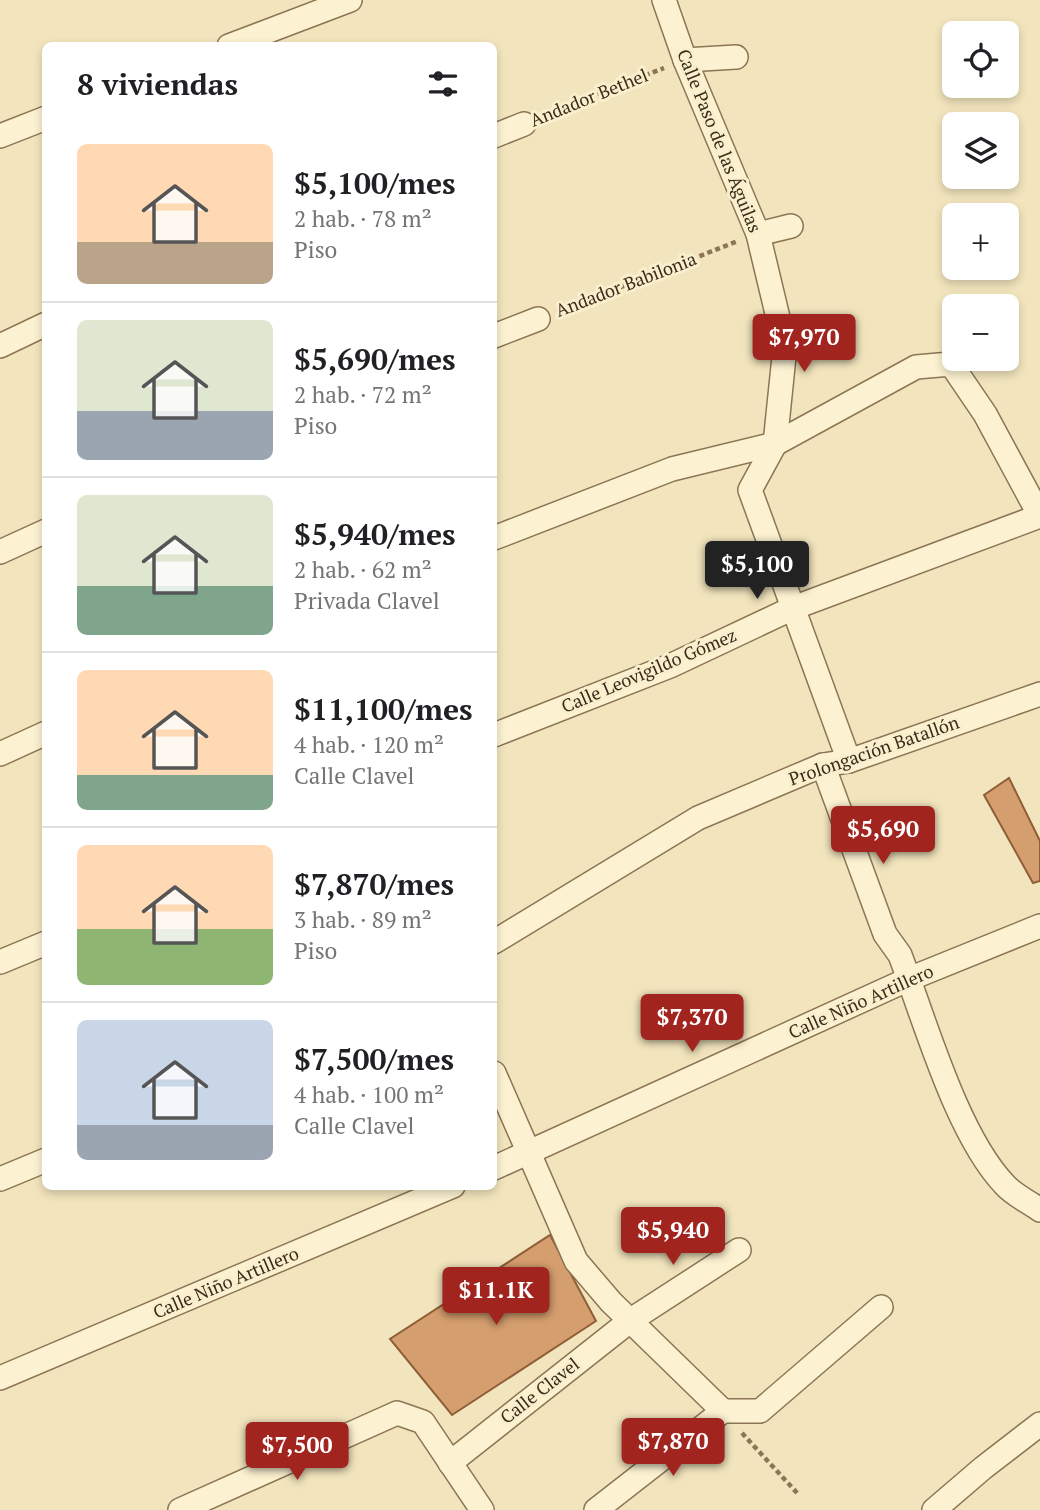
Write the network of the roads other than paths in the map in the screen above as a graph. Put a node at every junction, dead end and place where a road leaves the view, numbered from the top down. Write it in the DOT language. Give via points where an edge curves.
graph roads {
  1 [pos="350,0"];
  2 [pos="664,0"];
  3 [pos="240,42"];
  4 [pos="736,57"];
  5 [pos="685,60"];
  6 [pos="42,120"];
  7 [pos="524,124"];
  8 [pos="497,135"];
  9 [pos="0,136"];
  10 [pos="791,226"];
  11 [pos="758,233"];
  12 [pos="538,319"];
  13 [pos="42,326"];
  14 [pos="497,335"];
  15 [pos="0,346"];
  16 [pos="775,444"];
  17 [pos="1040,516"];
  18 [pos="42,533"];
  19 [pos="497,537"];
  20 [pos="0,552"];
  21 [pos="793,608"];
  22 [pos="1040,694"];
  23 [pos="42,735"];
  24 [pos="497,735"];
  25 [pos="0,754"];
  26 [pos="849,761"];
  27 [pos="823,765"];
  28 [pos="1040,926"];
  29 [pos="497,941"];
  30 [pos="42,945"];
  31 [pos="0,962"];
  32 [pos="909,979"];
  33 [pos="497,1080"];
  34 [pos="527,1153"];
  35 [pos="42,1162"];
  36 [pos="497,1167"];
  37 [pos="0,1180"];
  38 [pos="444,1190"];
  39 [pos="1040,1210"];
  40 [pos="739,1250"];
  41 [pos="881,1307"];
  42 [pos="631,1320"];
  43 [pos="0,1378"];
  44 [pos="723,1411"];
  45 [pos="1040,1424"];
  46 [pos="450,1463"];
  47 [pos="180,1510"];
  48 [pos="482,1510"];
  49 [pos="596,1510"];
  50 [pos="934,1510"];
  1 -- 3 [label="street"];
  2 -- 5 [label="street, Calle Paso de las Águilas"];
  4 -- 5 [label="street"];
  5 -- 11 [label="street, Calle Paso de las Águilas"];
  6 -- 9 [label="street"];
  7 -- 8 [label="street, Andador Bethel"];
  10 -- 11 [label="street"];
  11 -- 16 [label="street, Calle Paso de las Águilas" via="785,347"];
  12 -- 14 [label="street, Andador Babilonia"];
  13 -- 15 [label="street"];
  16 -- 17 [label="street" via="916,367 951,364 985,414"];
  16 -- 19 [label="street" via="673,468"];
  16 -- 21 [label="street, Calle Paso de las Águilas" via="750,490"];
  17 -- 21 [label="street, Calle Leovigildo Gómez"];
  18 -- 20 [label="street"];
  21 -- 24 [label="street, Calle Leovigildo Gómez" via="670,666"];
  21 -- 26 [label="street, Calle Paso de las Águilas"];
  22 -- 26 [label="street, Prolongación Batallón"];
  23 -- 25 [label="street"];
  26 -- 27 [label="street, Prolongación Batallón"];
  27 -- 29 [label="street, Prolongación Batallón" via="698,818"];
  27 -- 32 [label="street" via="885,934"];
  28 -- 32 [label="street, Calle Niño Artillero"];
  30 -- 31 [label="street"];
  32 -- 34 [label="street, Calle Niño Artillero"];
  32 -- 39 [label="street" via="978,1148 1005,1186"];
  33 -- 34 [label="street"];
  34 -- 36 [label="street, Calle Niño Artillero"];
  34 -- 42 [label="street" via="576,1261"];
  35 -- 37 [label="street"];
  38 -- 43 [label="street, Calle Niño Artillero"];
  40 -- 42 [label="street, Calle Clavel"];
  41 -- 44 [label="street" via="760,1411"];
  42 -- 44 [label="street"];
  42 -- 46 [label="street, Calle Clavel"];
  44 -- 49 [label="street"];
  45 -- 50 [label="street"];
  46 -- 47 [label="street" via="423,1422 397,1413"];
  46 -- 48 [label="street"];
}
